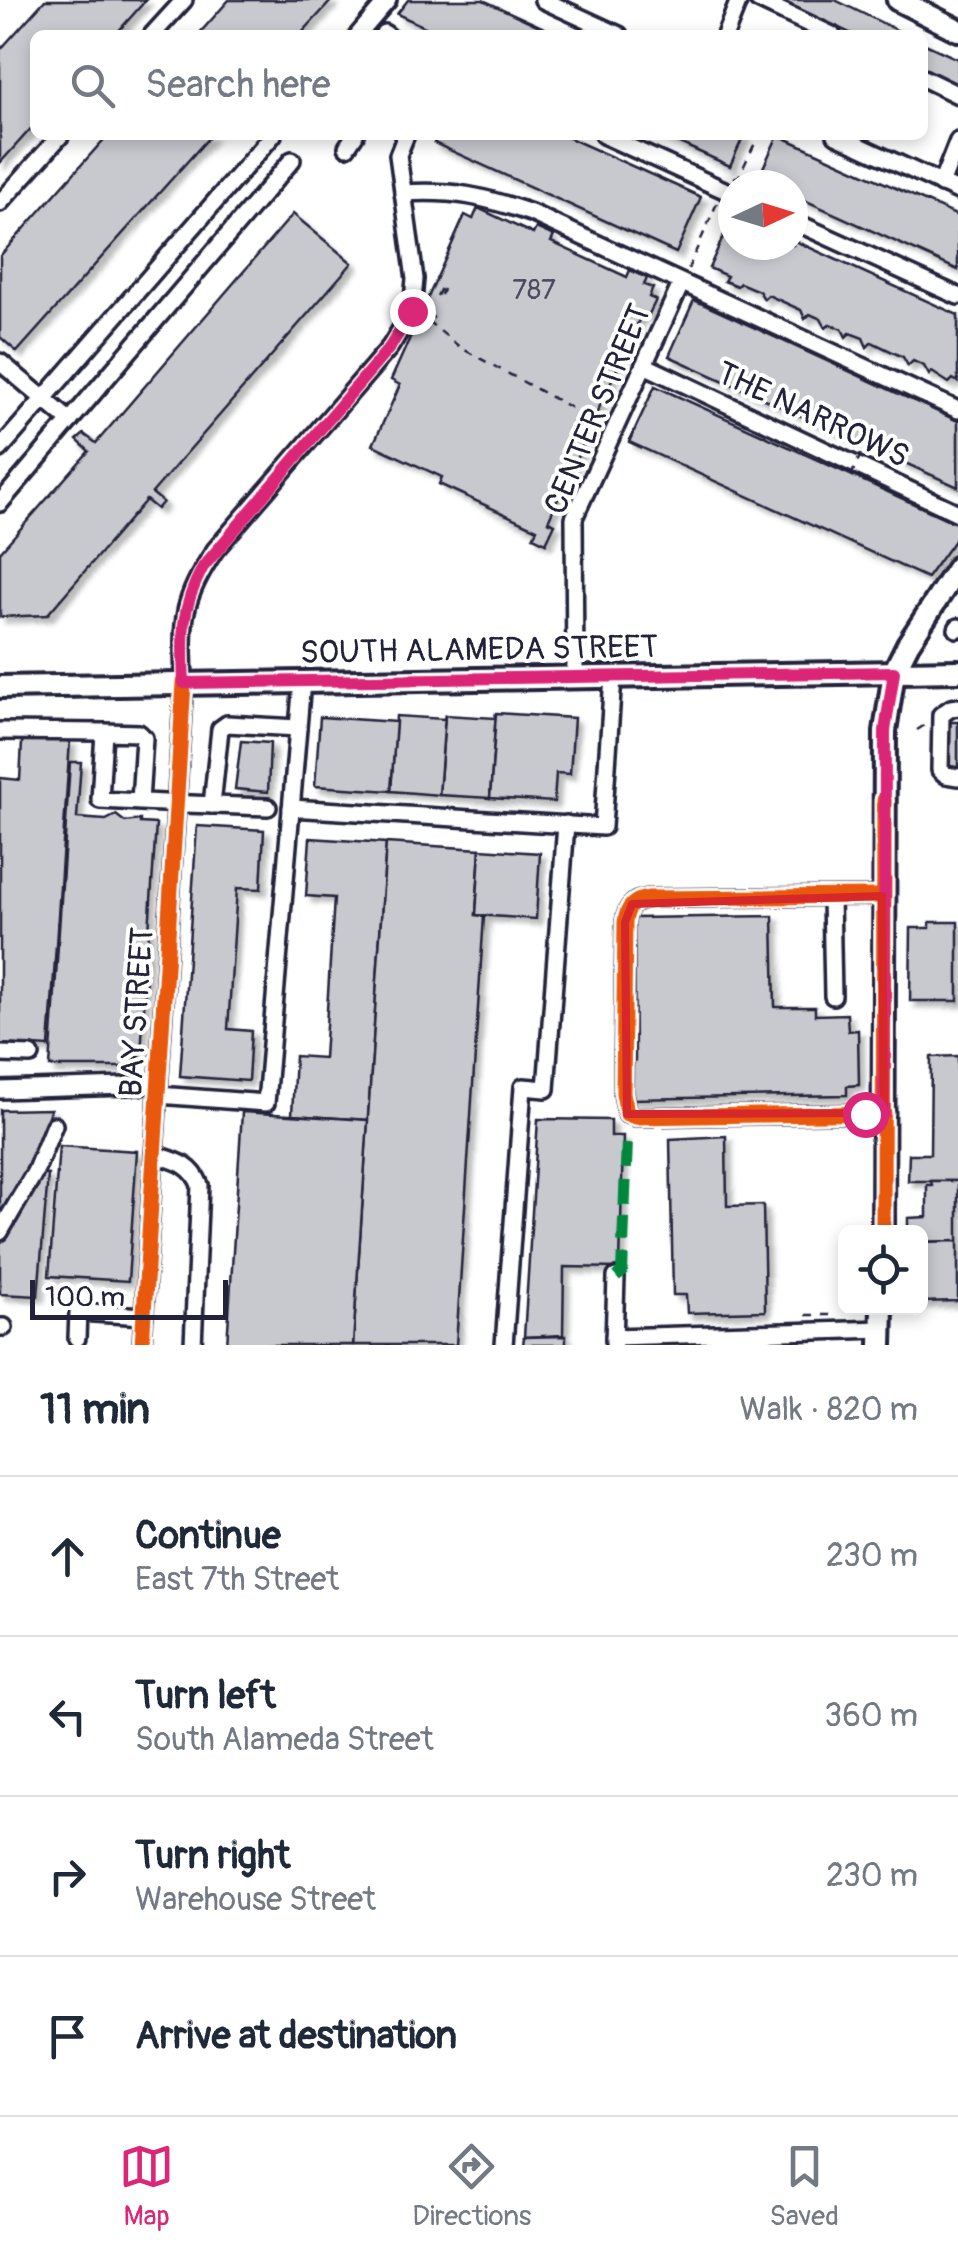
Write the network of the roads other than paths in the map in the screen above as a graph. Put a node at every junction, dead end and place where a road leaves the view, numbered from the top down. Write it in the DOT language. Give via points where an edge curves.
graph roads {
  1 [pos="184,0"];
  2 [pos="388,0"];
  3 [pos="543,0"];
  4 [pos="739,0"];
  5 [pos="758,0"];
  6 [pos="898,0"];
  7 [pos="157,30"];
  8 [pos="362,30"];
  9 [pos="608,30"];
  10 [pos="727,30"];
  11 [pos="821,30"];
  12 [pos="958,30"];
  13 [pos="928,80"];
  14 [pos="958,95"];
  15 [pos="57,140"];
  16 [pos="269,140"];
  17 [pos="404,140"];
  18 [pos="614,140"];
  19 [pos="847,140"];
  20 [pos="958,142"];
  21 [pos="292,160"];
  22 [pos="941,184"];
  23 [pos="718,186"];
  24 [pos="404,192"];
  25 [pos="958,192"];
  26 [pos="0,203"];
  27 [pos="808,228"];
  28 [pos="680,284"];
  29 [pos="958,296"];
  30 [pos="0,362"];
  31 [pos="644,365"];
  32 [pos="43,400"];
  33 [pos="958,410"];
  34 [pos="70,421"];
  35 [pos="0,449"];
  36 [pos="0,503"];
  37 [pos="958,513"];
  38 [pos="958,568"];
  39 [pos="894,672"];
  40 [pos="958,672"];
  41 [pos="612,676"];
  42 [pos="575,677"];
  43 [pos="302,681"];
  44 [pos="184,683"];
  45 [pos="0,686"];
  46 [pos="958,707"];
  47 [pos="298,728"];
  48 [pos="0,730"];
  49 [pos="104,732"];
  50 [pos="954,777"];
  51 [pos="140,802"];
  52 [pos="176,805"];
  53 [pos="212,805"];
  54 [pos="268,807"];
  55 [pos="291,808"];
  56 [pos="566,824"];
  57 [pos="882,896"];
  58 [pos="831,897"];
  59 [pos="832,996"];
  60 [pos="0,1054"];
  61 [pos="31,1055"];
  62 [pos="0,1090"];
  63 [pos="158,1090"];
  64 [pos="884,1113"];
  65 [pos="54,1125"];
  66 [pos="154,1154"];
  67 [pos="883,1225"];
  68 [pos="0,1232"];
  69 [pos="616,1277"];
  70 [pos="144,1316"];
  71 [pos="882,1327"];
  72 [pos="77,1338"];
  73 [pos="717,1338"];
  74 [pos="614,1341"];
  75 [pos="142,1345"];
  76 [pos="193,1345"];
  77 [pos="504,1345"];
  1 -- 7 [label="street"];
  2 -- 8 [label="street"];
  3 -- 9 [label="street"];
  4 -- 10 [label="street"];
  5 -- 11 [label="street"];
  6 -- 12 [label="main road"];
  13 -- 14 [label="street"];
  15 -- 26 [label="street"];
  16 -- 32 [label="street"];
  17 -- 24 [label="street, BAY STREET" via="398,156"];
  18 -- 23 [label="street"];
  19 -- 22 [label="street"];
  20 -- 22 [label="street"];
  21 -- 34 [label="street"];
  22 -- 25 [label="street"];
  24 -- 28 [label="street" via="450,190 492,199"];
  24 -- 44 [label="street, BAY STREET" via="415,279 412,311 390,347 203,567 182,623"];
  27 -- 29 [label="street"];
  28 -- 31 [label="street, CENTER STREET"];
  28 -- 33 [label="street"];
  30 -- 32 [label="street"];
  31 -- 37 [label="street, THE NARROWS"];
  31 -- 42 [label="street, CENTER STREET" via="574,518"];
  32 -- 34 [label="street"];
  32 -- 35 [label="street"];
  34 -- 36 [label="street"];
  38 -- 39 [label="main road"];
  39 -- 40 [label="main road, SOUTH ALAMEDA STREET"];
  39 -- 41 [label="main road, SOUTH ALAMEDA STREET"];
  39 -- 57 [label="main road" via="885,731"];
  41 -- 42 [label="main road, SOUTH ALAMEDA STREET"];
  41 -- 56 [label="street" via="602,826"];
  42 -- 43 [label="main road, SOUTH ALAMEDA STREET"];
  43 -- 44 [label="main road, SOUTH ALAMEDA STREET"];
  43 -- 47 [label="street"];
  44 -- 45 [label="main road, SOUTH ALAMEDA STREET"];
  44 -- 52 [label="street, BAY STREET"];
  46 -- 50 [label="street" via="934,727 940,770"];
  47 -- 53 [label="street" via="220,728"];
  47 -- 55 [label="street"];
  48 -- 49 [label="street"];
  49 -- 51 [label="street" via="144,738"];
  49 -- 51 [label="street" via="100,800"];
  51 -- 52 [label="street"];
  52 -- 53 [label="street"];
  52 -- 63 [label="street, BAY STREET"];
  53 -- 54 [label="street"];
  55 -- 56 [label="street"];
  55 -- 63 [label="street" via="266,1103"];
  56 -- 77 [label="street" via="546,1089 523,1086"];
  57 -- 58 [label="street"];
  57 -- 64 [label="main road"];
  58 -- 59 [label="street"];
  58 -- 64 [label="street" via="649,898 626,910 627,1114"];
  60 -- 61 [label="street"];
  62 -- 63 [label="street"];
  63 -- 66 [label="street, BAY STREET"];
  64 -- 67 [label="main road"];
  65 -- 68 [label="street"];
  66 -- 70 [label="street, BAY STREET"];
  66 -- 76 [label="street" via="186,1165 200,1185"];
  69 -- 74 [label="street"];
  70 -- 72 [label="street" via="78,1312"];
  70 -- 75 [label="street, BAY STREET"];
  71 -- 73 [label="street"];
  73 -- 74 [label="street"];
}
